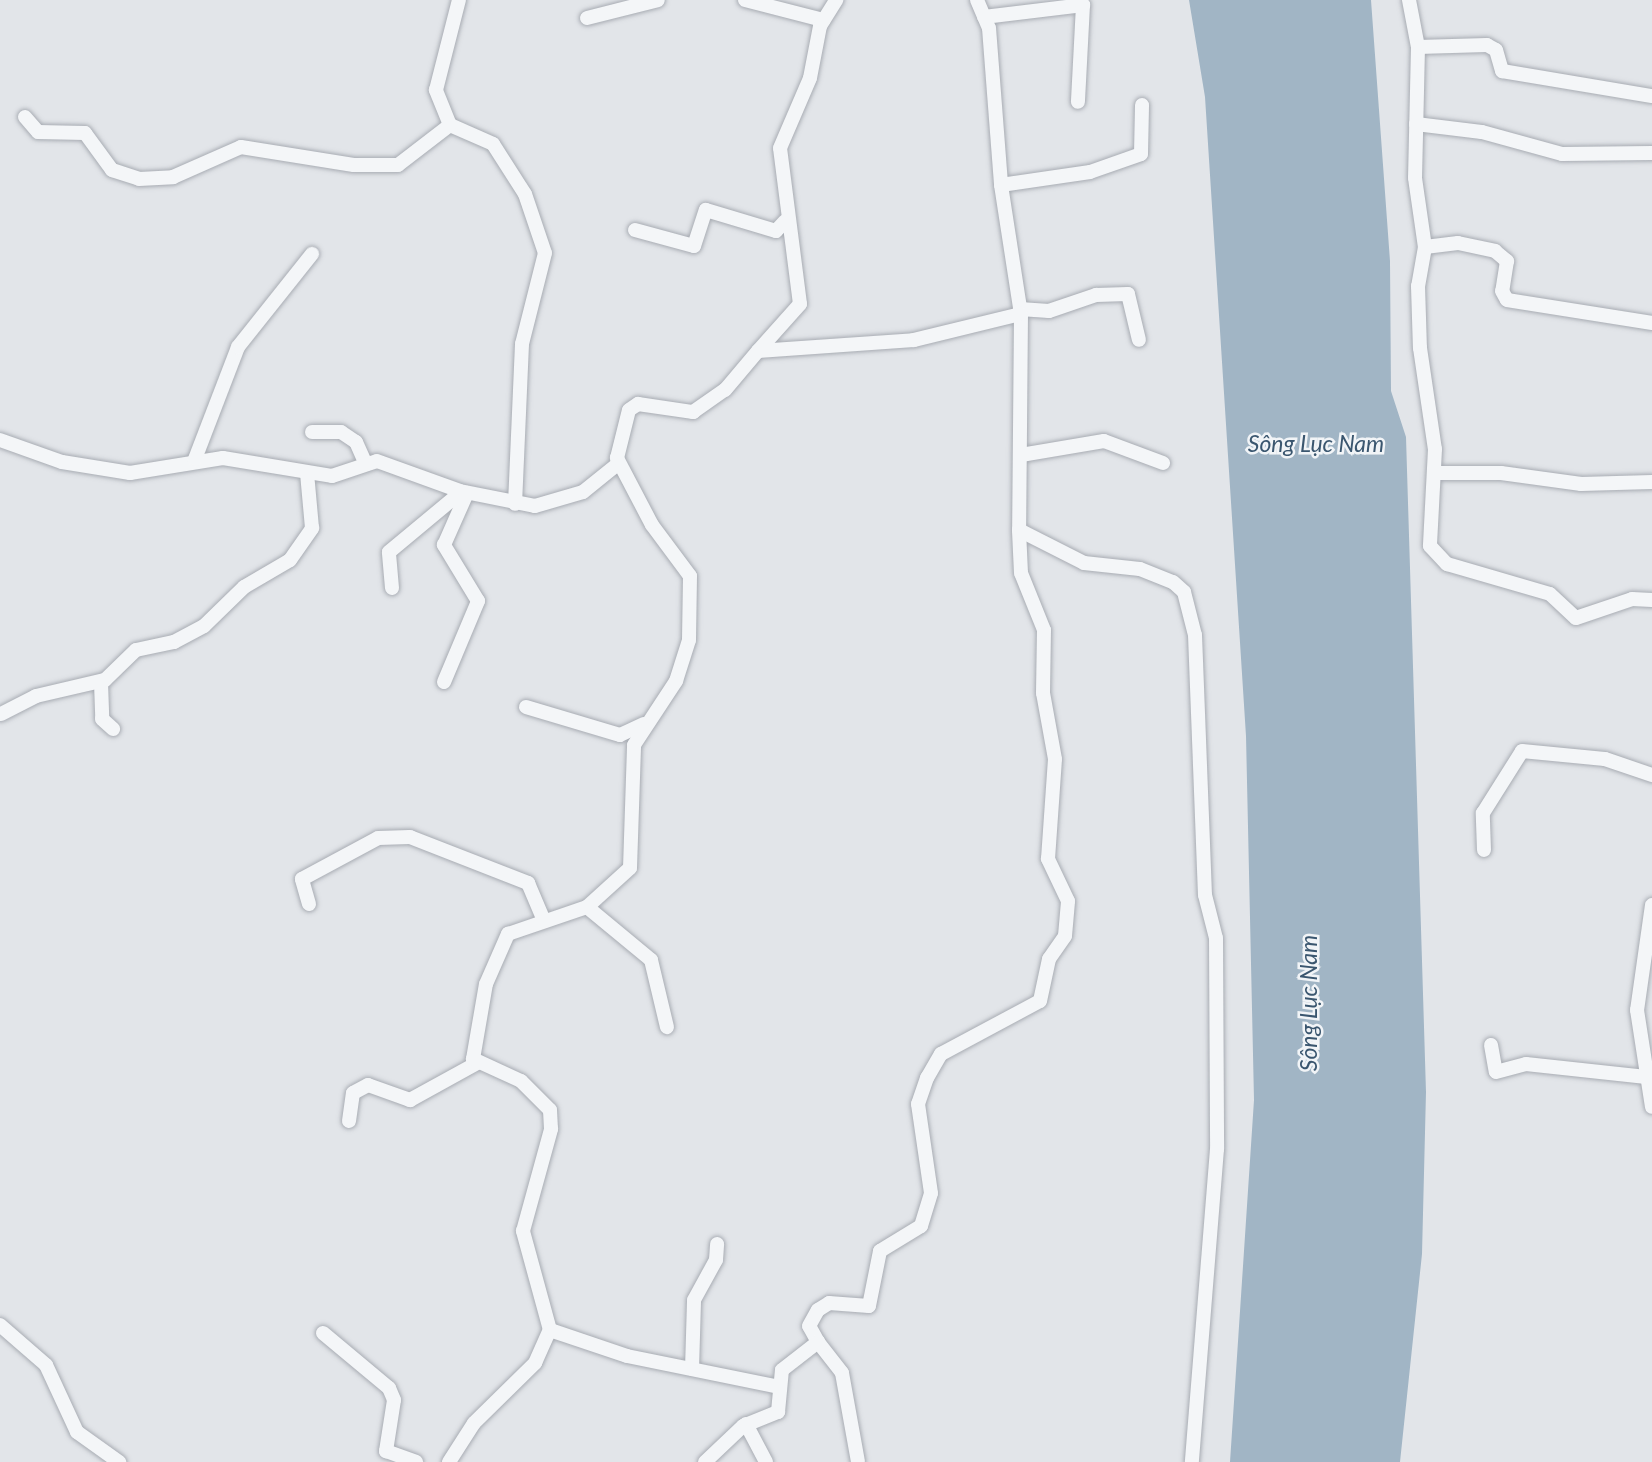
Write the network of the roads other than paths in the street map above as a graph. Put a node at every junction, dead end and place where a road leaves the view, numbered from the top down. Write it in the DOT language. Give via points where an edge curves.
graph roads {
  1 [pos="459,0"];
  2 [pos="658,0"];
  3 [pos="745,0"];
  4 [pos="836,0"];
  5 [pos="977,0"];
  6 [pos="1409,0"];
  7 [pos="1077,2"];
  8 [pos="985,17"];
  9 [pos="587,18"];
  10 [pos="823,20"];
  11 [pos="1418,47"];
  12 [pos="1652,96"];
  13 [pos="1078,102"];
  14 [pos="1142,105"];
  15 [pos="26,117"];
  16 [pos="1416,124"];
  17 [pos="450,125"];
  18 [pos="1652,153"];
  19 [pos="1002,185"];
  20 [pos="785,221"];
  21 [pos="635,230"];
  22 [pos="1425,247"];
  23 [pos="313,254"];
  24 [pos="1020,312"];
  25 [pos="1652,323"];
  26 [pos="1139,340"];
  27 [pos="758,351"];
  28 [pos="312,432"];
  29 [pos="0,440"];
  30 [pos="1020,455"];
  31 [pos="195,459"];
  32 [pos="365,462"];
  33 [pos="619,463"];
  34 [pos="1163,463"];
  35 [pos="307,473"];
  36 [pos="1434,473"];
  37 [pos="1652,482"];
  38 [pos="464,492"];
  39 [pos="515,504"];
  40 [pos="1019,530"];
  41 [pos="392,588"];
  42 [pos="1652,600"];
  43 [pos="101,682"];
  44 [pos="444,682"];
  45 [pos="526,707"];
  46 [pos="1,714"];
  47 [pos="644,724"];
  48 [pos="113,729"];
  49 [pos="1652,775"];
  50 [pos="1484,850"];
  51 [pos="309,904"];
  52 [pos="1652,905"];
  53 [pos="587,907"];
  54 [pos="543,918"];
  55 [pos="1647,948"];
  56 [pos="667,1027"];
  57 [pos="1491,1045"];
  58 [pos="1647,1058"];
  59 [pos="478,1063"];
  60 [pos="1646,1077"];
  61 [pos="1652,1107"];
  62 [pos="349,1121"];
  63 [pos="718,1244"];
  64 [pos="0,1325"];
  65 [pos="550,1330"];
  66 [pos="323,1332"];
  67 [pos="818,1342"];
  68 [pos="692,1369"];
  69 [pos="779,1387"];
  70 [pos="746,1424"];
  71 [pos="120,1462"];
  72 [pos="416,1462"];
  73 [pos="449,1462"];
  74 [pos="705,1462"];
  75 [pos="766,1462"];
  76 [pos="858,1462"];
  77 [pos="1192,1462"];
  1 -- 17 [label="street" via="436,90"];
  2 -- 9 [label="street"];
  3 -- 10 [label="street"];
  4 -- 10 [label="street"];
  5 -- 8 [label="street"];
  6 -- 11 [label="street"];
  7 -- 8 [label="street"];
  7 -- 13 [label="street" via="1086,14"];
  8 -- 19 [label="street" via="996,81"];
  10 -- 20 [label="street" via="810,78 780,148"];
  11 -- 12 [label="street" via="1487,44 1496,50 1502,71"];
  11 -- 16 [label="street"];
  14 -- 19 [label="street" via="1141,154 1090,172"];
  15 -- 17 [label="street" via="38,132 85,133 112,170 154,180 241,147 398,165"];
  16 -- 18 [label="street" via="1482,132 1563,155"];
  16 -- 22 [label="street"];
  17 -- 39 [label="street" via="493,144 525,194 544,246 538,297 522,344"];
  19 -- 24 [label="street"];
  20 -- 21 [label="street" via="776,231 706,210 694,246"];
  20 -- 27 [label="street" via="800,304"];
  22 -- 25 [label="street" via="1458,243 1495,251 1507,261 1502,291 1507,300"];
  22 -- 36 [label="street" via="1417,302"];
  23 -- 31 [label="street" via="238,347"];
  24 -- 26 [label="street" via="1049,311 1096,295 1128,294"];
  24 -- 27 [label="street" via="902,341"];
  24 -- 30 [label="street"];
  27 -- 33 [label="street" via="725,390 693,412 633,405 623,427"];
  28 -- 32 [label="street" via="341,432 356,442"];
  29 -- 31 [label="street" via="62,462 130,473"];
  30 -- 34 [label="street" via="1104,441"];
  30 -- 40 [label="street"];
  31 -- 35 [label="street"];
  32 -- 35 [label="street" via="332,476"];
  32 -- 38 [label="street"];
  33 -- 39 [label="street" via="568,500"];
  33 -- 47 [label="street" via="652,525 690,576 686,658"];
  35 -- 43 [label="street" via="313,528 290,560 244,587 194,631 136,650"];
  36 -- 37 [label="street" via="1500,472 1581,484"];
  36 -- 42 [label="street" via="1427,534 1440,560 1550,594 1576,618 1588,619 1632,599"];
  38 -- 39 [label="street"];
  38 -- 41 [label="street" via="389,552"];
  38 -- 44 [label="street" via="444,545 478,601"];
  40 -- 67 [label="street" via="1021,573 1044,630 1043,693 1055,759 1048,859 1068,901 1065,936 1049,959 1040,1001 941,1054 918,1104 931,1194 921,1226 880,1251 869,1306 829,1303 818,1310 809,1326"];
  40 -- 77 [label="street" via="1084,563 1140,569 1173,582 1184,592 1195,635 1205,895 1216,938 1217,1149 1212,1274"];
  43 -- 46 [label="street" via="36,696"];
  43 -- 48 [label="street" via="102,719"];
  45 -- 47 [label="street" via="620,735"];
  47 -- 53 [label="street" via="634,745 632,861 625,876"];
  49 -- 50 [label="street" via="1605,759 1522,751 1483,813"];
  51 -- 54 [label="street" via="302,879 378,838 410,837 528,883"];
  52 -- 55 [label="street"];
  53 -- 54 [label="street"];
  53 -- 56 [label="street" via="603,927 634,941 651,960"];
  54 -- 59 [label="street" via="513,931 500,946 471,1052"];
  55 -- 58 [label="street"];
  57 -- 60 [label="street" via="1496,1072 1526,1063"];
  58 -- 60 [label="street"];
  59 -- 62 [label="street" via="410,1100 368,1085 353,1093"];
  59 -- 65 [label="street" via="521,1082 550,1110 551,1129 523,1231"];
  60 -- 61 [label="street"];
  63 -- 68 [label="street" via="716,1260 694,1300"];
  64 -- 71 [label="street" via="46,1364 77,1432"];
  65 -- 68 [label="street"];
  65 -- 73 [label="street" via="535,1363 479,1417"];
  66 -- 72 [label="street" via="389,1388 394,1400 386,1451"];
  67 -- 69 [label="street" via="787,1363"];
  67 -- 76 [label="street" via="842,1373"];
  68 -- 69 [label="street"];
  69 -- 70 [label="street" via="778,1412"];
  70 -- 74 [label="street"];
  70 -- 75 [label="street"];
}
